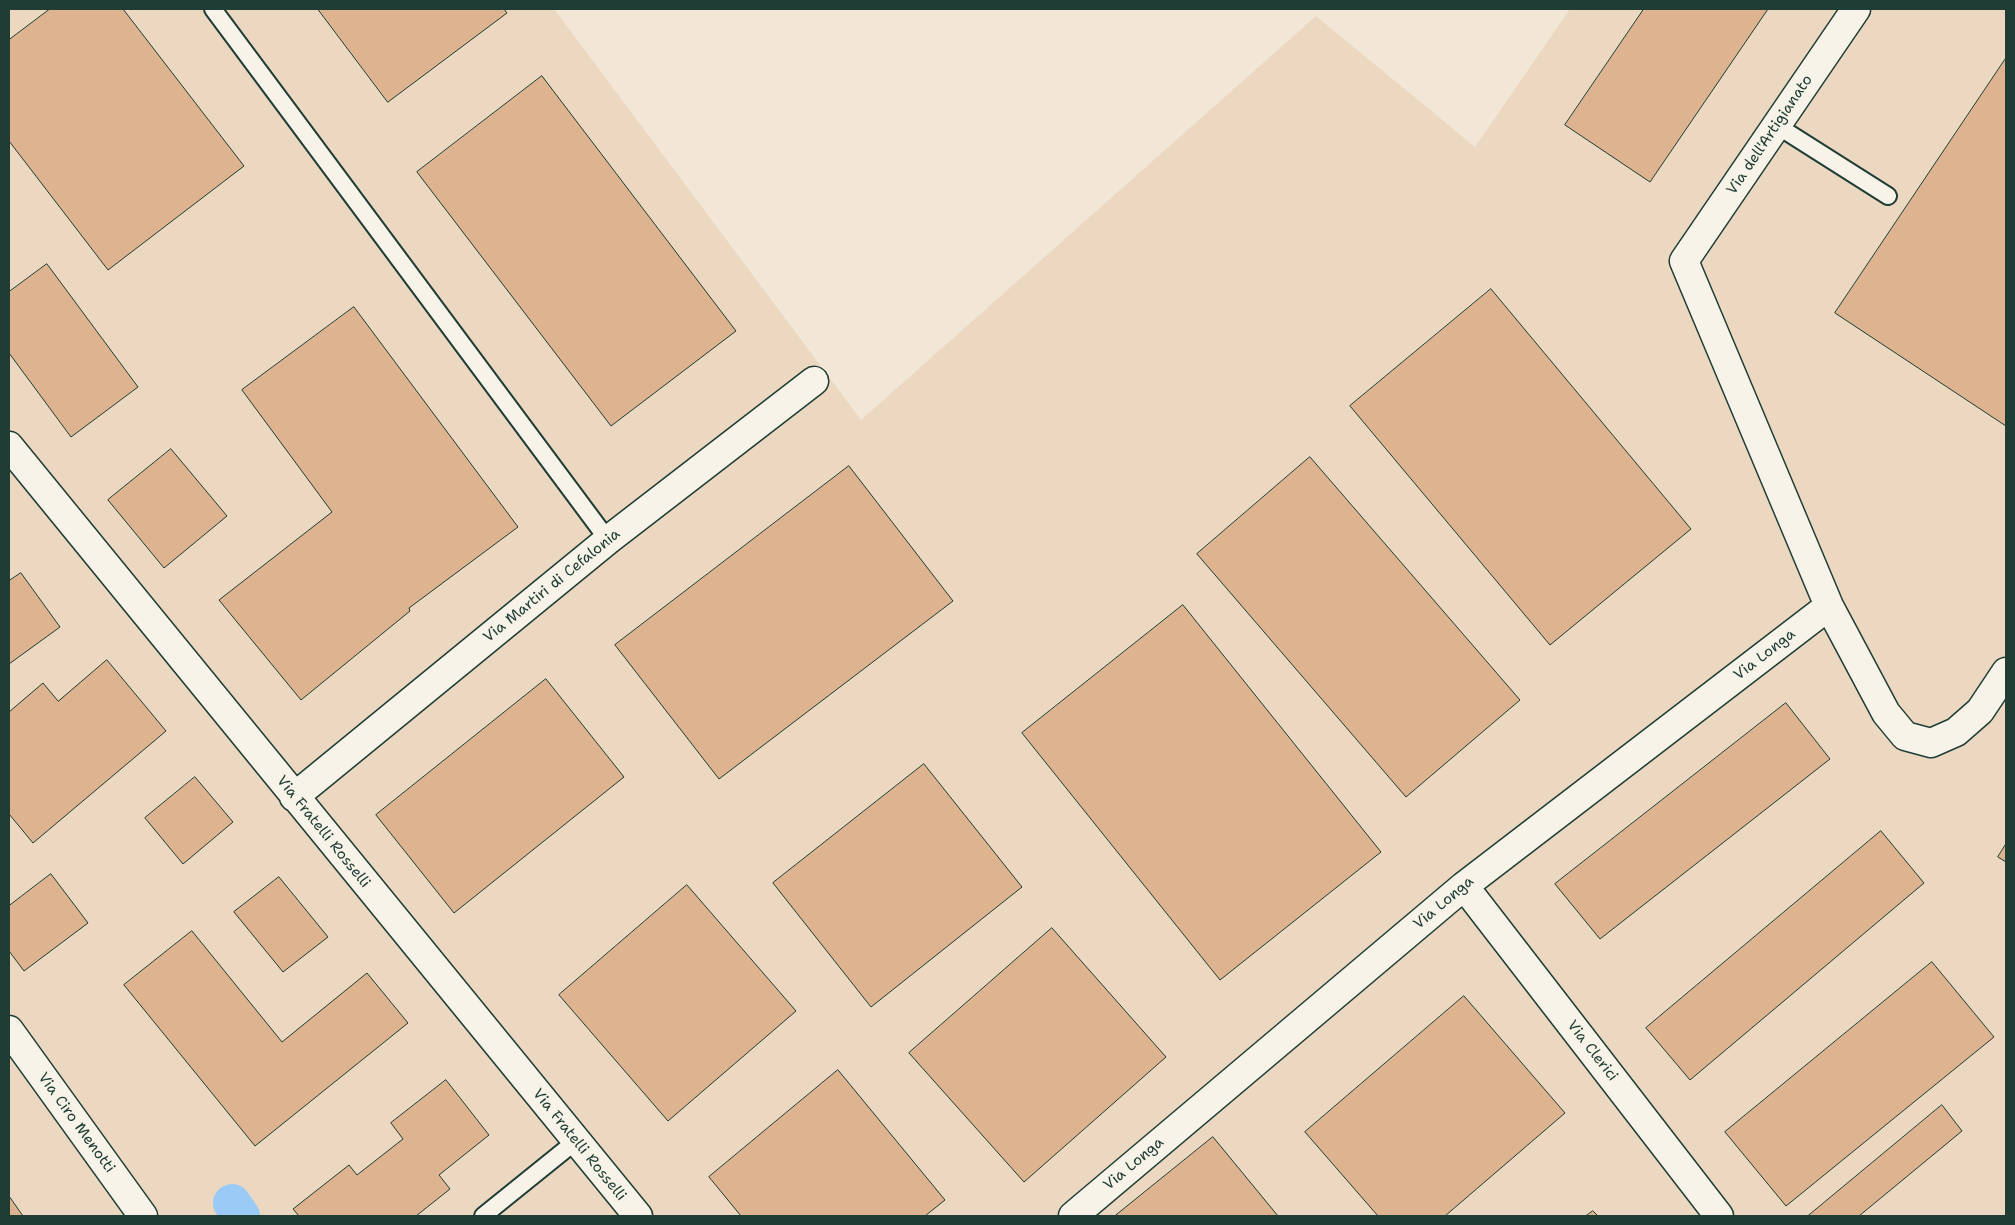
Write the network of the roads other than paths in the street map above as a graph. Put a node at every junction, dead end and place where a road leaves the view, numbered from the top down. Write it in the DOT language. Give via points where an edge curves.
graph roads {
  1 [pos="213,9"];
  2 [pos="1856,9"];
  3 [pos="1776,126"];
  4 [pos="1888,196"];
  5 [pos="814,381"];
  6 [pos="9,446"];
  7 [pos="608,540"];
  8 [pos="1829,606"];
  9 [pos="2006,672"];
  10 [pos="294,796"];
  11 [pos="1464,886"];
  12 [pos="9,1030"];
  13 [pos="576,1141"];
  14 [pos="143,1216"];
  15 [pos="484,1216"];
  16 [pos="638,1216"];
  17 [pos="1073,1216"];
  18 [pos="1720,1216"];
  1 -- 7 [label="lane"];
  2 -- 3 [label="street, Via dell'Artigianato"];
  3 -- 4 [label="lane"];
  3 -- 8 [label="street, Via dell'Artigianato" via="1684,261"];
  5 -- 7 [label="street, Via Martiri di Cefalonia"];
  6 -- 10 [label="street, Via Fratelli Rosselli"];
  7 -- 10 [label="street, Via Martiri di Cefalonia"];
  8 -- 9 [label="street" via="1886,713 1905,736 1931,743 1956,732 1980,711"];
  8 -- 11 [label="street, Via Longa"];
  10 -- 13 [label="street, Via Fratelli Rosselli"];
  11 -- 17 [label="street, Via Longa"];
  11 -- 18 [label="street, Via Clerici"];
  12 -- 14 [label="street, Via Ciro Menotti"];
  13 -- 15 [label="lane"];
  13 -- 16 [label="street, Via Fratelli Rosselli"];
}
